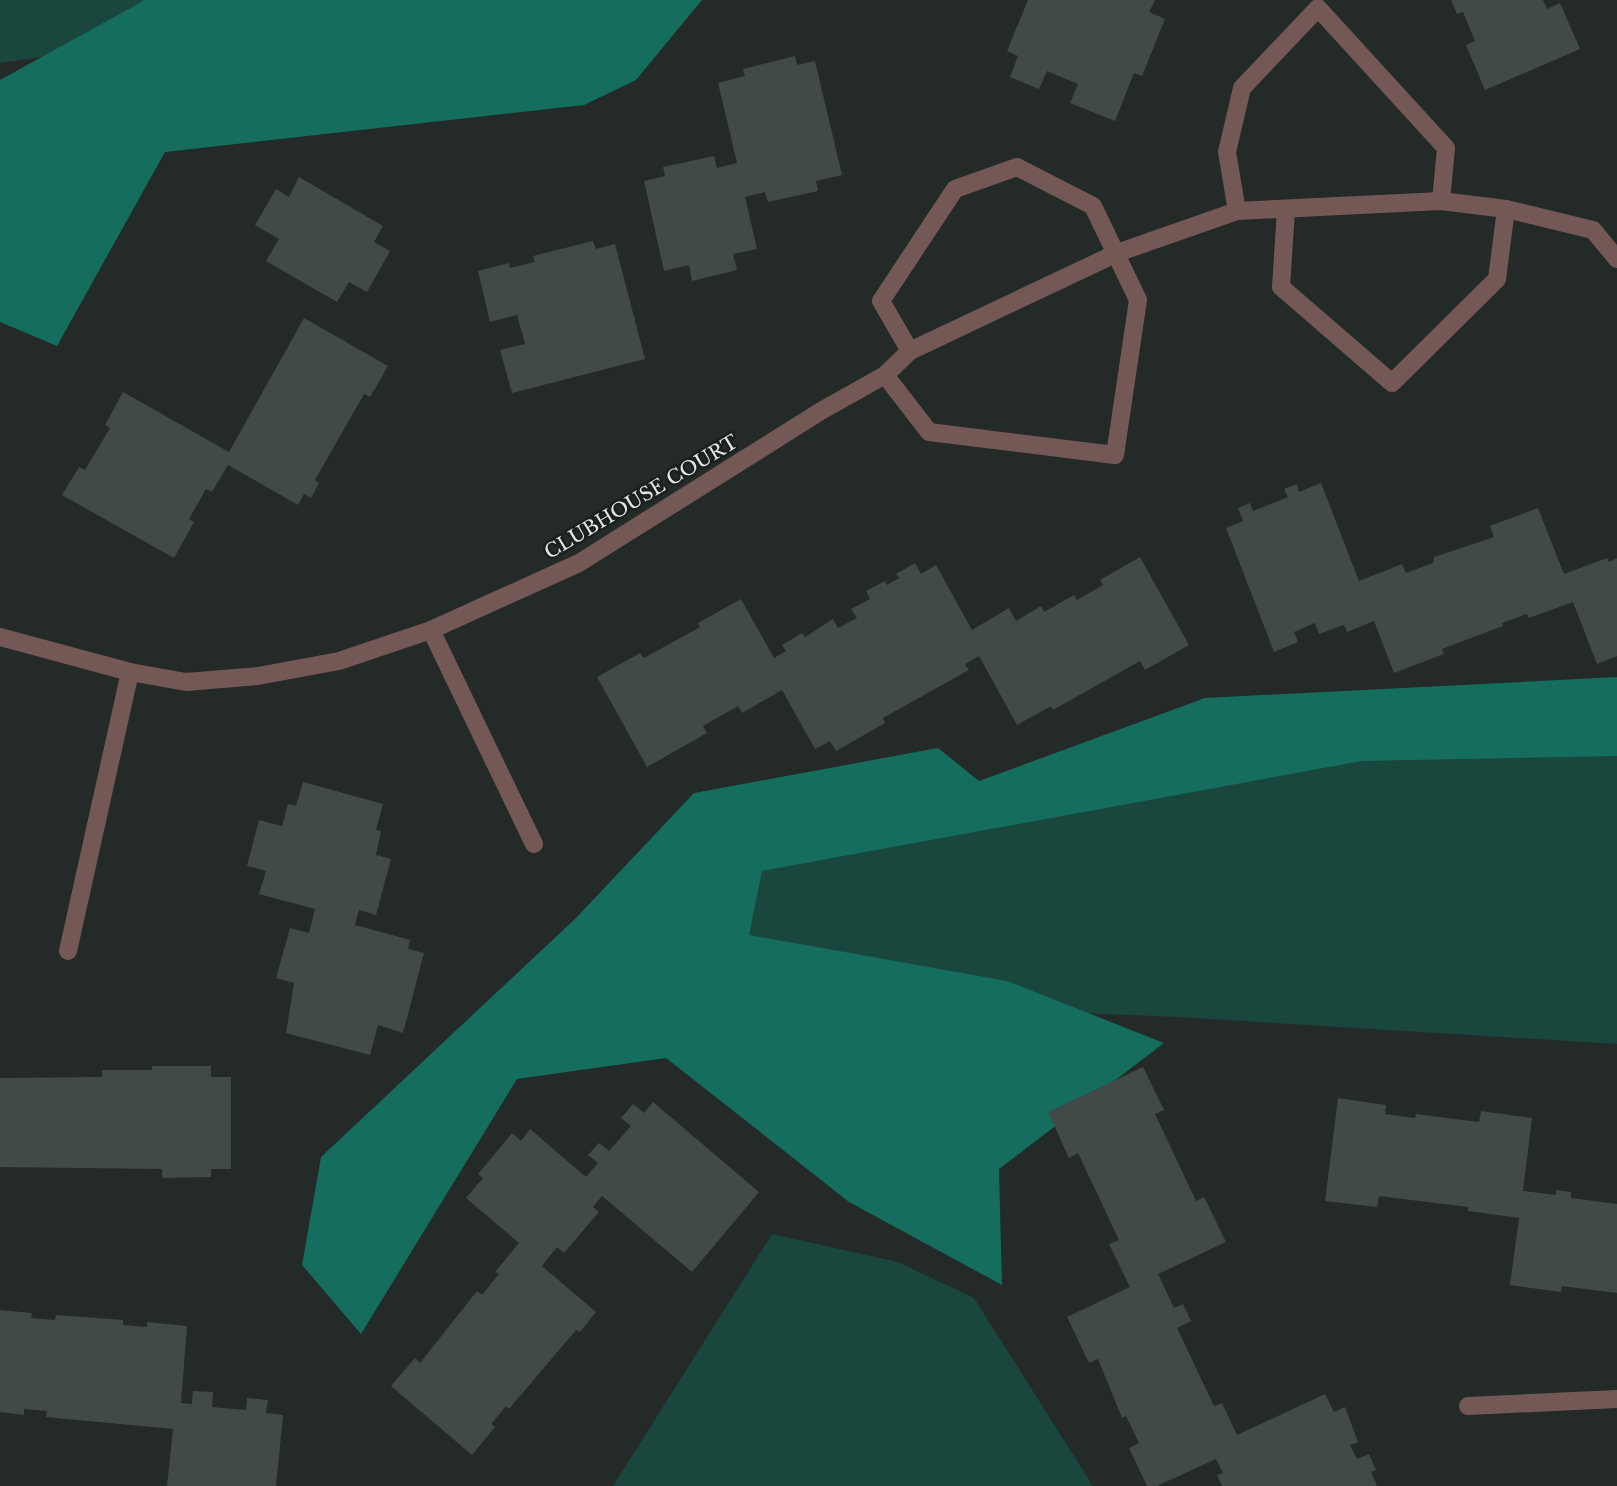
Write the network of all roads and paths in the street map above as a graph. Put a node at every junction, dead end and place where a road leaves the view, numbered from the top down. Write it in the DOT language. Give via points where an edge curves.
graph roads {
  1 [pos="1441,201"];
  2 [pos="1506,209"];
  3 [pos="1286,210"];
  4 [pos="1237,211"];
  5 [pos="1117,253"];
  6 [pos="1617,260"];
  7 [pos="910,351"];
  8 [pos="885,375"];
  9 [pos="431,630"];
  10 [pos="0,637"];
  11 [pos="130,672"];
  12 [pos="534,844"];
  13 [pos="68,951"];
  14 [pos="1617,1399"];
  15 [pos="1468,1406"];
  1 -- 2 [label="street, CLUBHOUSE COURT"];
  1 -- 3 [label="street, CLUBHOUSE COURT"];
  1 -- 4 [label="street" via="1446,148 1318,8 1242,88 1227,152"];
  2 -- 3 [label="street" via="1497,279 1392,383 1281,287"];
  2 -- 6 [label="street, CLUBHOUSE COURT" via="1593,230"];
  3 -- 4 [label="street, CLUBHOUSE COURT"];
  4 -- 5 [label="street, CLUBHOUSE COURT"];
  5 -- 7 [label="street, CLUBHOUSE COURT"];
  5 -- 7 [label="street" via="1093,206 1017,167 955,189 881,301"];
  5 -- 8 [label="street" via="1138,300 1115,455 929,432"];
  7 -- 8 [label="street, CLUBHOUSE COURT"];
  8 -- 9 [label="street, CLUBHOUSE COURT" via="579,563"];
  9 -- 11 [label="street, CLUBHOUSE COURT" via="339,661 258,676 186,682"];
  9 -- 12 [label="street"];
  10 -- 11 [label="street, CLUBHOUSE COURT"];
  11 -- 13 [label="street"];
  14 -- 15 [label="street"];
}
